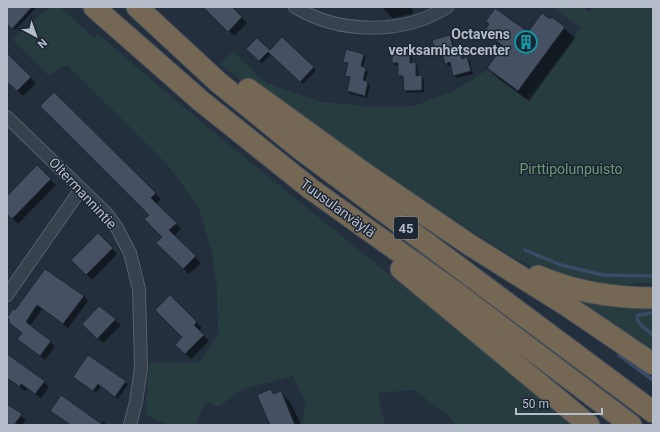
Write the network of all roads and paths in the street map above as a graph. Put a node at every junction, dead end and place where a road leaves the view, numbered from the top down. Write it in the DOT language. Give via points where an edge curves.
graph roads {
  1 [pos="94,7"];
  2 [pos="136,7"];
  3 [pos="295,7"];
  4 [pos="448,7"];
  5 [pos="168,34"];
  6 [pos="7,117"];
  7 [pos="81,189"];
  8 [pos="311,189"];
  9 [pos="470,245"];
  10 [pos="7,295"];
  11 [pos="653,298"];
  12 [pos="653,364"];
  13 [pos="653,412"];
  14 [pos="130,425"];
  15 [pos="589,425"];
  16 [pos="631,425"];
  1 -- 8 [label="highway, Tuusulanväylä / 45" via="201,101"];
  2 -- 5 [label="highway, Tuusulanväylä / 45"];
  3 -- 4 [label="street" via="343,26 371,28 412,22"];
  5 -- 9 [label="highway"];
  5 -- 13 [label="highway, Tuusulanväylä / 45" via="218,82 299,148"];
  6 -- 7 [label="street, Oltermannintie"];
  7 -- 10 [label="street"];
  7 -- 14 [label="street, Oltermannintie" via="106,213 124,240 140,289 141,368"];
  8 -- 15 [label="highway" via="359,235"];
  8 -- 16 [label="highway, Tuusulanväylä / 45" via="458,294"];
  9 -- 11 [label="highway" via="558,285 598,294"];
  9 -- 12 [label="highway" via="566,305"];
}
